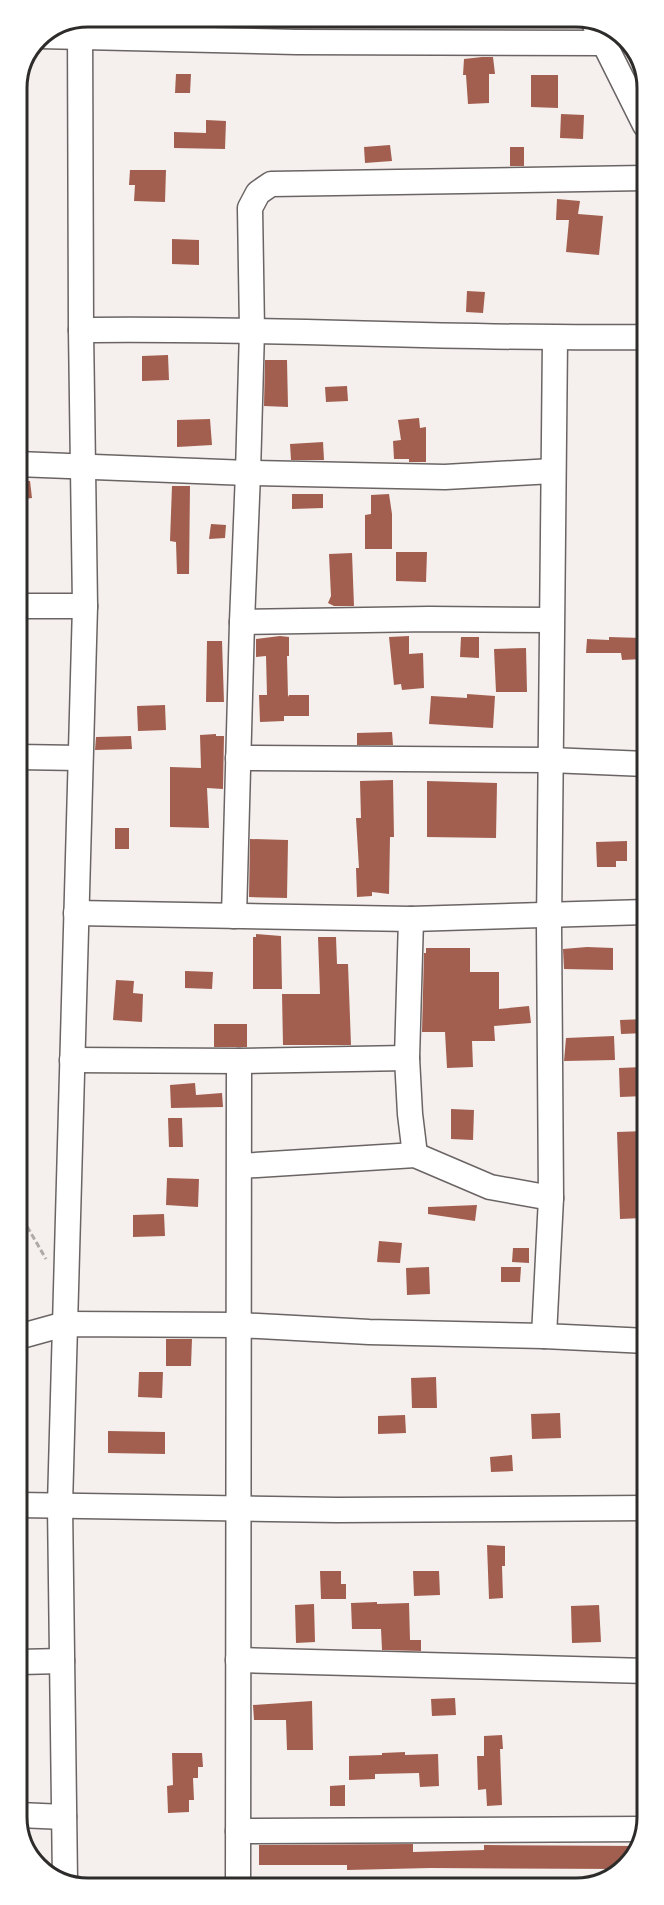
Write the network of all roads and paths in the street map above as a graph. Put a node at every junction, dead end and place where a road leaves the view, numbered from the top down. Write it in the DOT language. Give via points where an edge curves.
graph roads {
  1 [pos="80,28"];
  2 [pos="598,32"];
  3 [pos="604,43"];
  4 [pos="637,109"];
  5 [pos="637,178"];
  6 [pos="81,330"];
  7 [pos="252,330"];
  8 [pos="637,338"];
  9 [pos="555,339"];
  10 [pos="27,464"];
  11 [pos="84,466"];
  12 [pos="553,471"];
  13 [pos="248,473"];
  14 [pos="27,606"];
  15 [pos="85,606"];
  16 [pos="552,620"];
  17 [pos="242,622"];
  18 [pos="27,757"];
  19 [pos="80,758"];
  20 [pos="238,758"];
  21 [pos="550,760"];
  22 [pos="637,764"];
  23 [pos="637,912"];
  24 [pos="76,913"];
  25 [pos="549,914"];
  26 [pos="234,916"];
  27 [pos="411,919"];
  28 [pos="407,1058"];
  29 [pos="72,1060"];
  30 [pos="239,1061"];
  31 [pos="415,1155"];
  32 [pos="240,1166"];
  33 [pos="551,1198"];
  34 [pos="27,1227"];
  35 [pos="50,1267"];
  36 [pos="65,1324"];
  37 [pos="239,1325"];
  38 [pos="27,1335"];
  39 [pos="544,1336"];
  40 [pos="637,1341"];
  41 [pos="27,1505"];
  42 [pos="60,1505"];
  43 [pos="238,1508"];
  44 [pos="637,1508"];
  45 [pos="238,1660"];
  46 [pos="62,1661"];
  47 [pos="27,1662"];
  48 [pos="637,1671"];
  49 [pos="27,1815"];
  50 [pos="64,1817"];
  51 [pos="636,1829"];
  52 [pos="238,1831"];
  53 [pos="66,1873"];
  54 [pos="238,1878"];
  1 -- 3 [label="street" via="296,42"];
  1 -- 6 [label="street"];
  2 -- 3 [label="street"];
  3 -- 4 [label="street"];
  5 -- 7 [label="street" via="271,184 258,193 250,208"];
  6 -- 7 [label="street"];
  6 -- 11 [label="street"];
  7 -- 9 [label="street"];
  7 -- 13 [label="street"];
  8 -- 9 [label="street"];
  9 -- 12 [label="street"];
  10 -- 11 [label="street"];
  11 -- 13 [label="street"];
  11 -- 15 [label="street"];
  12 -- 13 [label="street" via="445,477"];
  12 -- 16 [label="street"];
  13 -- 17 [label="street"];
  14 -- 15 [label="street"];
  15 -- 19 [label="street"];
  16 -- 17 [label="street"];
  16 -- 21 [label="street"];
  17 -- 20 [label="street"];
  18 -- 19 [label="street"];
  19 -- 24 [label="street"];
  20 -- 21 [label="street"];
  20 -- 26 [label="street"];
  21 -- 22 [label="street"];
  21 -- 25 [label="street"];
  23 -- 25 [label="street"];
  24 -- 26 [label="street"];
  24 -- 29 [label="street"];
  25 -- 27 [label="street"];
  25 -- 33 [label="street"];
  26 -- 27 [label="street"];
  27 -- 28 [label="street"];
  28 -- 30 [label="street"];
  28 -- 31 [label="street"];
  29 -- 30 [label="street"];
  29 -- 36 [label="street"];
  30 -- 32 [label="street"];
  31 -- 32 [label="street"];
  31 -- 33 [label="street" via="490,1187"];
  32 -- 37 [label="street"];
  33 -- 39 [label="street"];
  34 -- 35 [label="path"];
  36 -- 37 [label="street"];
  36 -- 38 [label="street"];
  36 -- 42 [label="street"];
  37 -- 39 [label="street"];
  37 -- 43 [label="street"];
  39 -- 40 [label="street"];
  41 -- 42 [label="street"];
  42 -- 43 [label="street"];
  42 -- 46 [label="street"];
  43 -- 44 [label="street"];
  43 -- 45 [label="street"];
  45 -- 48 [label="street"];
  45 -- 52 [label="street"];
  46 -- 47 [label="street"];
  46 -- 50 [label="street"];
  49 -- 50 [label="street"];
  50 -- 53 [label="street"];
  51 -- 52 [label="street"];
  52 -- 54 [label="street"];
}
